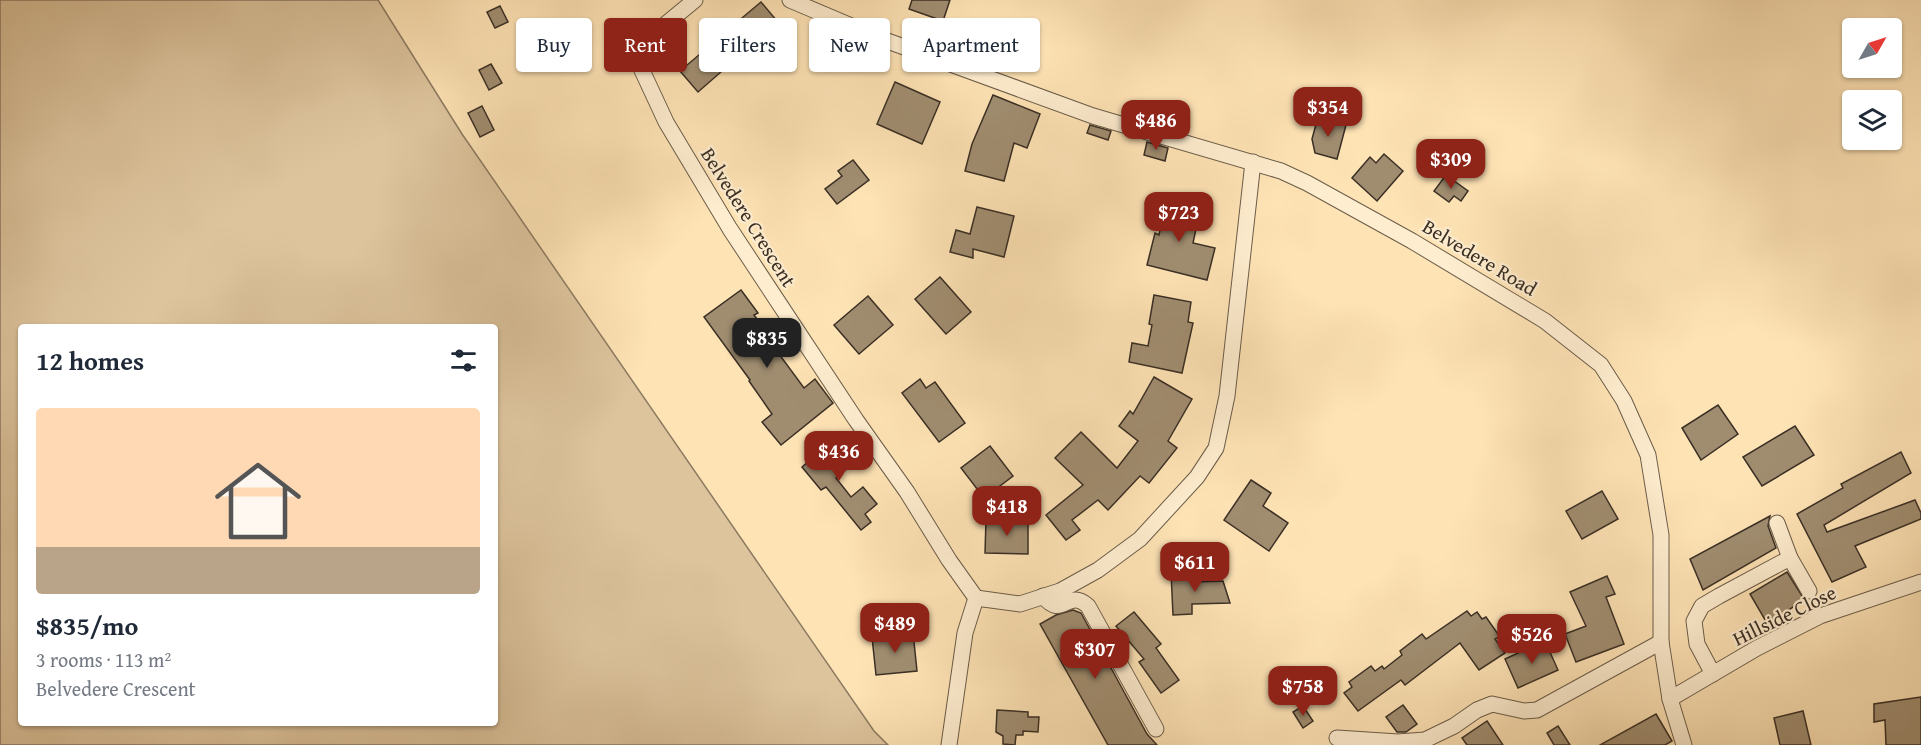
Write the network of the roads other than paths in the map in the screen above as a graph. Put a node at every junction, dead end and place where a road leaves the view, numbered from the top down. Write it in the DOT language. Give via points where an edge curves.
graph roads {
  1 [pos="695,0"];
  2 [pos="790,0"];
  3 [pos="1253,162"];
  4 [pos="1777,524"];
  5 [pos="1790,558"];
  6 [pos="1921,582"];
  7 [pos="1809,591"];
  8 [pos="1042,596"];
  9 [pos="976,598"];
  10 [pos="1661,642"];
  11 [pos="1713,674"];
  12 [pos="1670,699"];
  13 [pos="1156,729"];
  14 [pos="1337,738"];
  15 [pos="949,745"];
  16 [pos="1684,745"];
  1 -- 9 [label="street, Belvedere Crescent" via="644,46 640,66 666,122 730,229"];
  2 -- 3 [label="street, Belvedere Road" via="882,39 1082,113"];
  3 -- 8 [label="street" via="1227,396 1215,448 1197,477 1140,539 1098,570 1060,591"];
  3 -- 10 [label="street, Belvedere Road" via="1307,183 1412,241 1545,321 1601,365 1624,401 1648,455 1661,535"];
  4 -- 5 [label="street"];
  5 -- 7 [label="street"];
  5 -- 11 [label="street" via="1702,606 1695,621 1697,644"];
  6 -- 11 [label="street, Hillside Close" via="1820,616"];
  8 -- 9 [label="street" via="1020,604"];
  8 -- 13 [label="street" via="1056,607 1075,599 1088,606"];
  9 -- 15 [label="street" via="965,633"];
  10 -- 12 [label="street, Belvedere Road"];
  10 -- 14 [label="street" via="1537,710 1492,704 1425,740"];
  11 -- 12 [label="street, Hillside Close"];
  12 -- 16 [label="street, Belvedere Road"];
}
